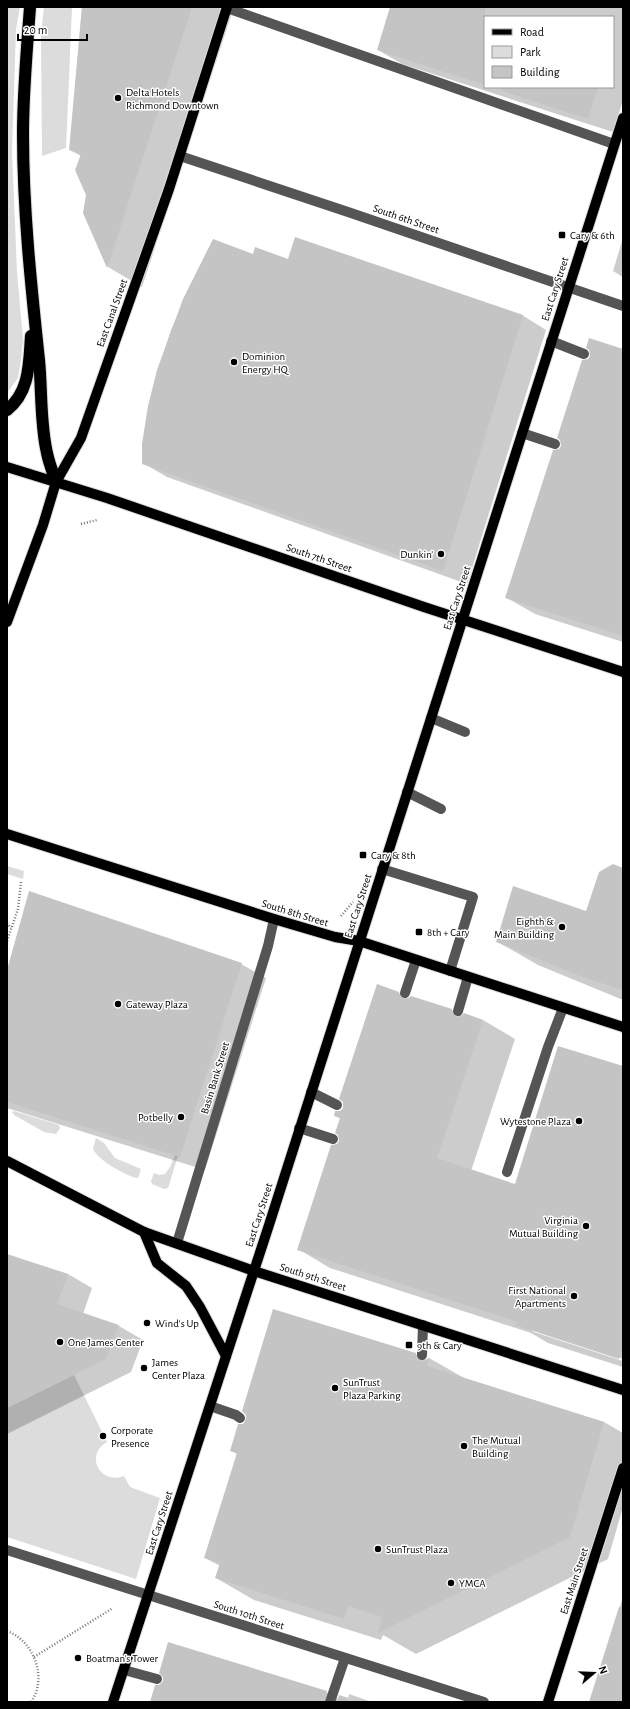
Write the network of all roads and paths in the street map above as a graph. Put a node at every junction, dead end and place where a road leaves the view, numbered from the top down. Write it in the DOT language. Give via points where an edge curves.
graph roads {
  1 [pos="30,7"];
  2 [pos="227,7"];
  3 [pos="623,118"];
  4 [pos="614,144"];
  5 [pos="180,156"];
  6 [pos="569,287"];
  7 [pos="623,306"];
  8 [pos="34,312"];
  9 [pos="552,341"];
  10 [pos="584,354"];
  11 [pos="7,410"];
  12 [pos="522,433"];
  13 [pos="555,444"];
  14 [pos="7,467"];
  15 [pos="56,482"];
  16 [pos="97,520"];
  17 [pos="81,524"];
  18 [pos="462,620"];
  19 [pos="7,622"];
  20 [pos="623,672"];
  21 [pos="431,718"];
  22 [pos="465,732"];
  23 [pos="407,792"];
  24 [pos="441,809"];
  25 [pos="7,834"];
  26 [pos="382,869"];
  27 [pos="21,882"];
  28 [pos="353,902"];
  29 [pos="341,916"];
  30 [pos="274,919"];
  31 [pos="7,923"];
  32 [pos="11,928"];
  33 [pos="7,941"];
  34 [pos="359,942"];
  35 [pos="416,960"];
  36 [pos="450,971"];
  37 [pos="468,977"];
  38 [pos="404,994"];
  39 [pos="563,1008"];
  40 [pos="458,1011"];
  41 [pos="623,1027"];
  42 [pos="311,1092"];
  43 [pos="337,1105"];
  44 [pos="299,1128"];
  45 [pos="333,1139"];
  46 [pos="7,1161"];
  47 [pos="508,1172"];
  48 [pos="144,1232"];
  49 [pos="177,1243"];
  50 [pos="254,1270"];
  51 [pos="423,1325"];
  52 [pos="422,1355"];
  53 [pos="226,1356"];
  54 [pos="623,1390"];
  55 [pos="210,1406"];
  56 [pos="240,1418"];
  57 [pos="623,1468"];
  58 [pos="7,1550"];
  59 [pos="148,1595"];
  60 [pos="113,1608"];
  61 [pos="7,1631"];
  62 [pos="34,1657"];
  63 [pos="345,1658"];
  64 [pos="124,1670"];
  65 [pos="157,1679"];
  66 [pos="31,1702"];
  67 [pos="113,1702"];
  68 [pos="330,1702"];
  69 [pos="484,1702"];
  70 [pos="548,1702"];
  1 -- 8 [label="highway" via="23,135 27,237"];
  2 -- 4 [label="street"];
  2 -- 5 [label="main road, East Canal Street"];
  3 -- 4 [label="main road, East Cary Street"];
  4 -- 6 [label="main road, East Cary Street"];
  5 -- 6 [label="street, South 6th Street"];
  5 -- 15 [label="main road, East Canal Street" via="81,438"];
  6 -- 7 [label="street, South 6th Street"];
  6 -- 9 [label="main road, East Cary Street"];
  8 -- 11 [label="highway" via="25,387"];
  8 -- 15 [label="highway" via="46,453"];
  9 -- 10 [label="street"];
  9 -- 12 [label="main road, East Cary Street"];
  12 -- 13 [label="street"];
  12 -- 18 [label="main road, East Cary Street"];
  14 -- 15 [label="main road, South 7th Street"];
  15 -- 18 [label="main road, South 7th Street"];
  15 -- 19 [label="main road, East Canal Street" via="44,525"];
  16 -- 17 [label="path"];
  18 -- 20 [label="main road, South 7th Street"];
  18 -- 21 [label="main road, East Cary Street"];
  21 -- 22 [label="street"];
  21 -- 23 [label="main road, East Cary Street"];
  23 -- 24 [label="street"];
  23 -- 26 [label="main road, East Cary Street"];
  25 -- 30 [label="main road, South 8th Street"];
  26 -- 34 [label="main road, East Cary Street"];
  26 -- 36 [label="street" via="473,897"];
  27 -- 32 [label="path" via="18,910"];
  28 -- 29 [label="path"];
  30 -- 34 [label="main road, South 8th Street"];
  30 -- 49 [label="street, Basin Bank Street"];
  31 -- 32 [label="path"];
  32 -- 33 [label="path"];
  34 -- 35 [label="main road, South 8th Street"];
  34 -- 42 [label="main road, East Cary Street"];
  35 -- 36 [label="main road, South 8th Street"];
  35 -- 38 [label="street"];
  36 -- 37 [label="main road, South 8th Street"];
  37 -- 39 [label="main road, South 8th Street"];
  37 -- 40 [label="street"];
  39 -- 41 [label="main road, South 8th Street"];
  39 -- 47 [label="street"];
  42 -- 43 [label="street"];
  42 -- 44 [label="main road, East Cary Street"];
  44 -- 45 [label="street"];
  44 -- 50 [label="main road, East Cary Street"];
  46 -- 48 [label="main road, South 9th Street"];
  48 -- 49 [label="main road, South 9th Street"];
  48 -- 53 [label="main road" via="157,1263 186,1286"];
  49 -- 50 [label="main road, South 9th Street"];
  50 -- 51 [label="main road, South 9th Street"];
  50 -- 53 [label="main road, East Cary Street"];
  51 -- 52 [label="street"];
  51 -- 54 [label="main road, South 9th Street"];
  53 -- 55 [label="main road, East Cary Street"];
  55 -- 56 [label="street"];
  55 -- 59 [label="main road, East Cary Street"];
  57 -- 70 [label="main road, East Main Street"];
  58 -- 59 [label="street, South 10th Street"];
  59 -- 63 [label="street, South 10th Street"];
  59 -- 64 [label="main road, East Cary Street"];
  60 -- 62 [label="path"];
  61 -- 62 [label="path" via="25,1644"];
  62 -- 66 [label="path" via="38,1671 38,1686"];
  63 -- 68 [label="street"];
  63 -- 69 [label="street, South 10th Street"];
  64 -- 65 [label="street"];
  64 -- 67 [label="main road, East Cary Street"];
}
